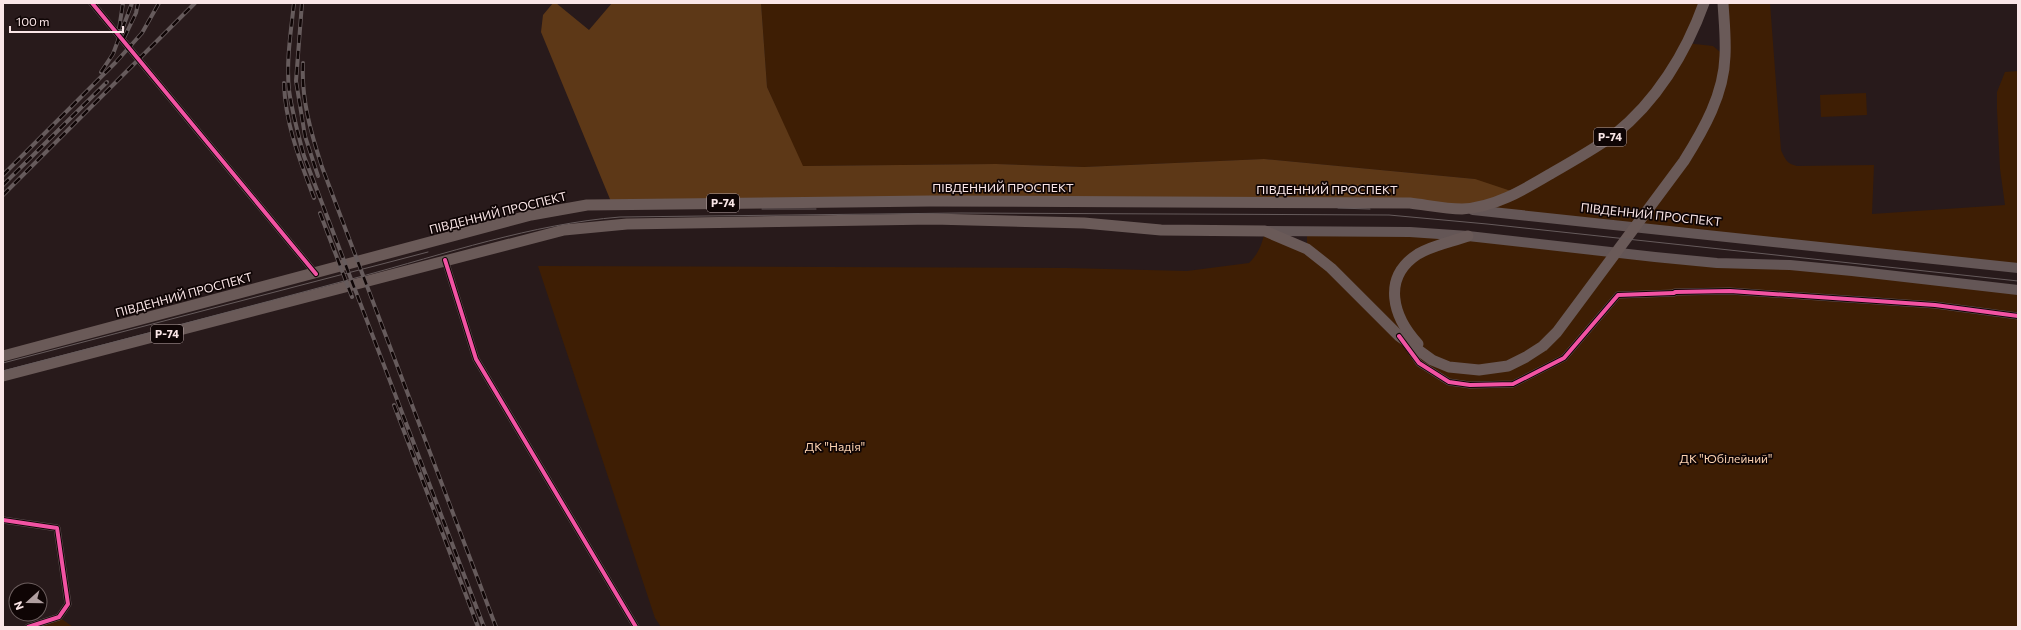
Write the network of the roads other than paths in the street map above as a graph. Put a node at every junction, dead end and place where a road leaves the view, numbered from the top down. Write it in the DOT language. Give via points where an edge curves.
graph roads {
  1 [pos="92,3"];
  2 [pos="1704,3"];
  3 [pos="1723,3"];
  4 [pos="1462,209"];
  5 [pos="1265,231"];
  6 [pos="1468,236"];
  7 [pos="446,260"];
  8 [pos="2018,268"];
  9 [pos="316,274"];
  10 [pos="2018,290"];
  11 [pos="2018,316"];
  12 [pos="1399,336"];
  13 [pos="3,356"];
  14 [pos="1441,364"];
  15 [pos="3,376"];
  16 [pos="3,520"];
  17 [pos="28,627"];
  18 [pos="636,627"];
  1 -- 9 [label="street"];
  2 -- 4 [label="main road, Р-74" via="1691,34 1662,86 1616,133 1517,193 1485,205"];
  3 -- 14 [label="main road, Р-74" via="1723,76 1711,114 1684,161 1557,332 1543,346 1508,366 1491,369 1456,369"];
  4 -- 8 [label="main road, ПІВДЕННИЙ ПРОСПЕКТ"];
  4 -- 9 [label="main road, ПІВДЕННИЙ ПРОСПЕКТ / Р-74" via="1410,203 1273,202 930,201 587,205 532,215"];
  5 -- 6 [label="main road" via="1410,232"];
  5 -- 7 [label="main road, Р-74" via="1161,230 1084,223 933,219 627,224 564,230"];
  5 -- 12 [label="main road, Р-74" via="1307,249 1331,268"];
  6 -- 10 [label="main road" via="1717,263 1836,269"];
  6 -- 14 [label="main road" via="1435,246 1417,255 1406,265 1397,282 1395,304 1400,320 1417,344"];
  7 -- 15 [label="main road, Р-74"];
  7 -- 18 [label="street" via="476,359"];
  9 -- 13 [label="main road, ПІВДЕННИЙ ПРОСПЕКТ / Р-74"];
  11 -- 12 [label="street" via="1935,305 1730,291 1618,295 1564,358 1513,384 1470,385 1449,382 1419,363"];
  12 -- 14 [label="main road, Р-74"];
  16 -- 17 [label="street" via="57,528 68,604 59,617"];
}
